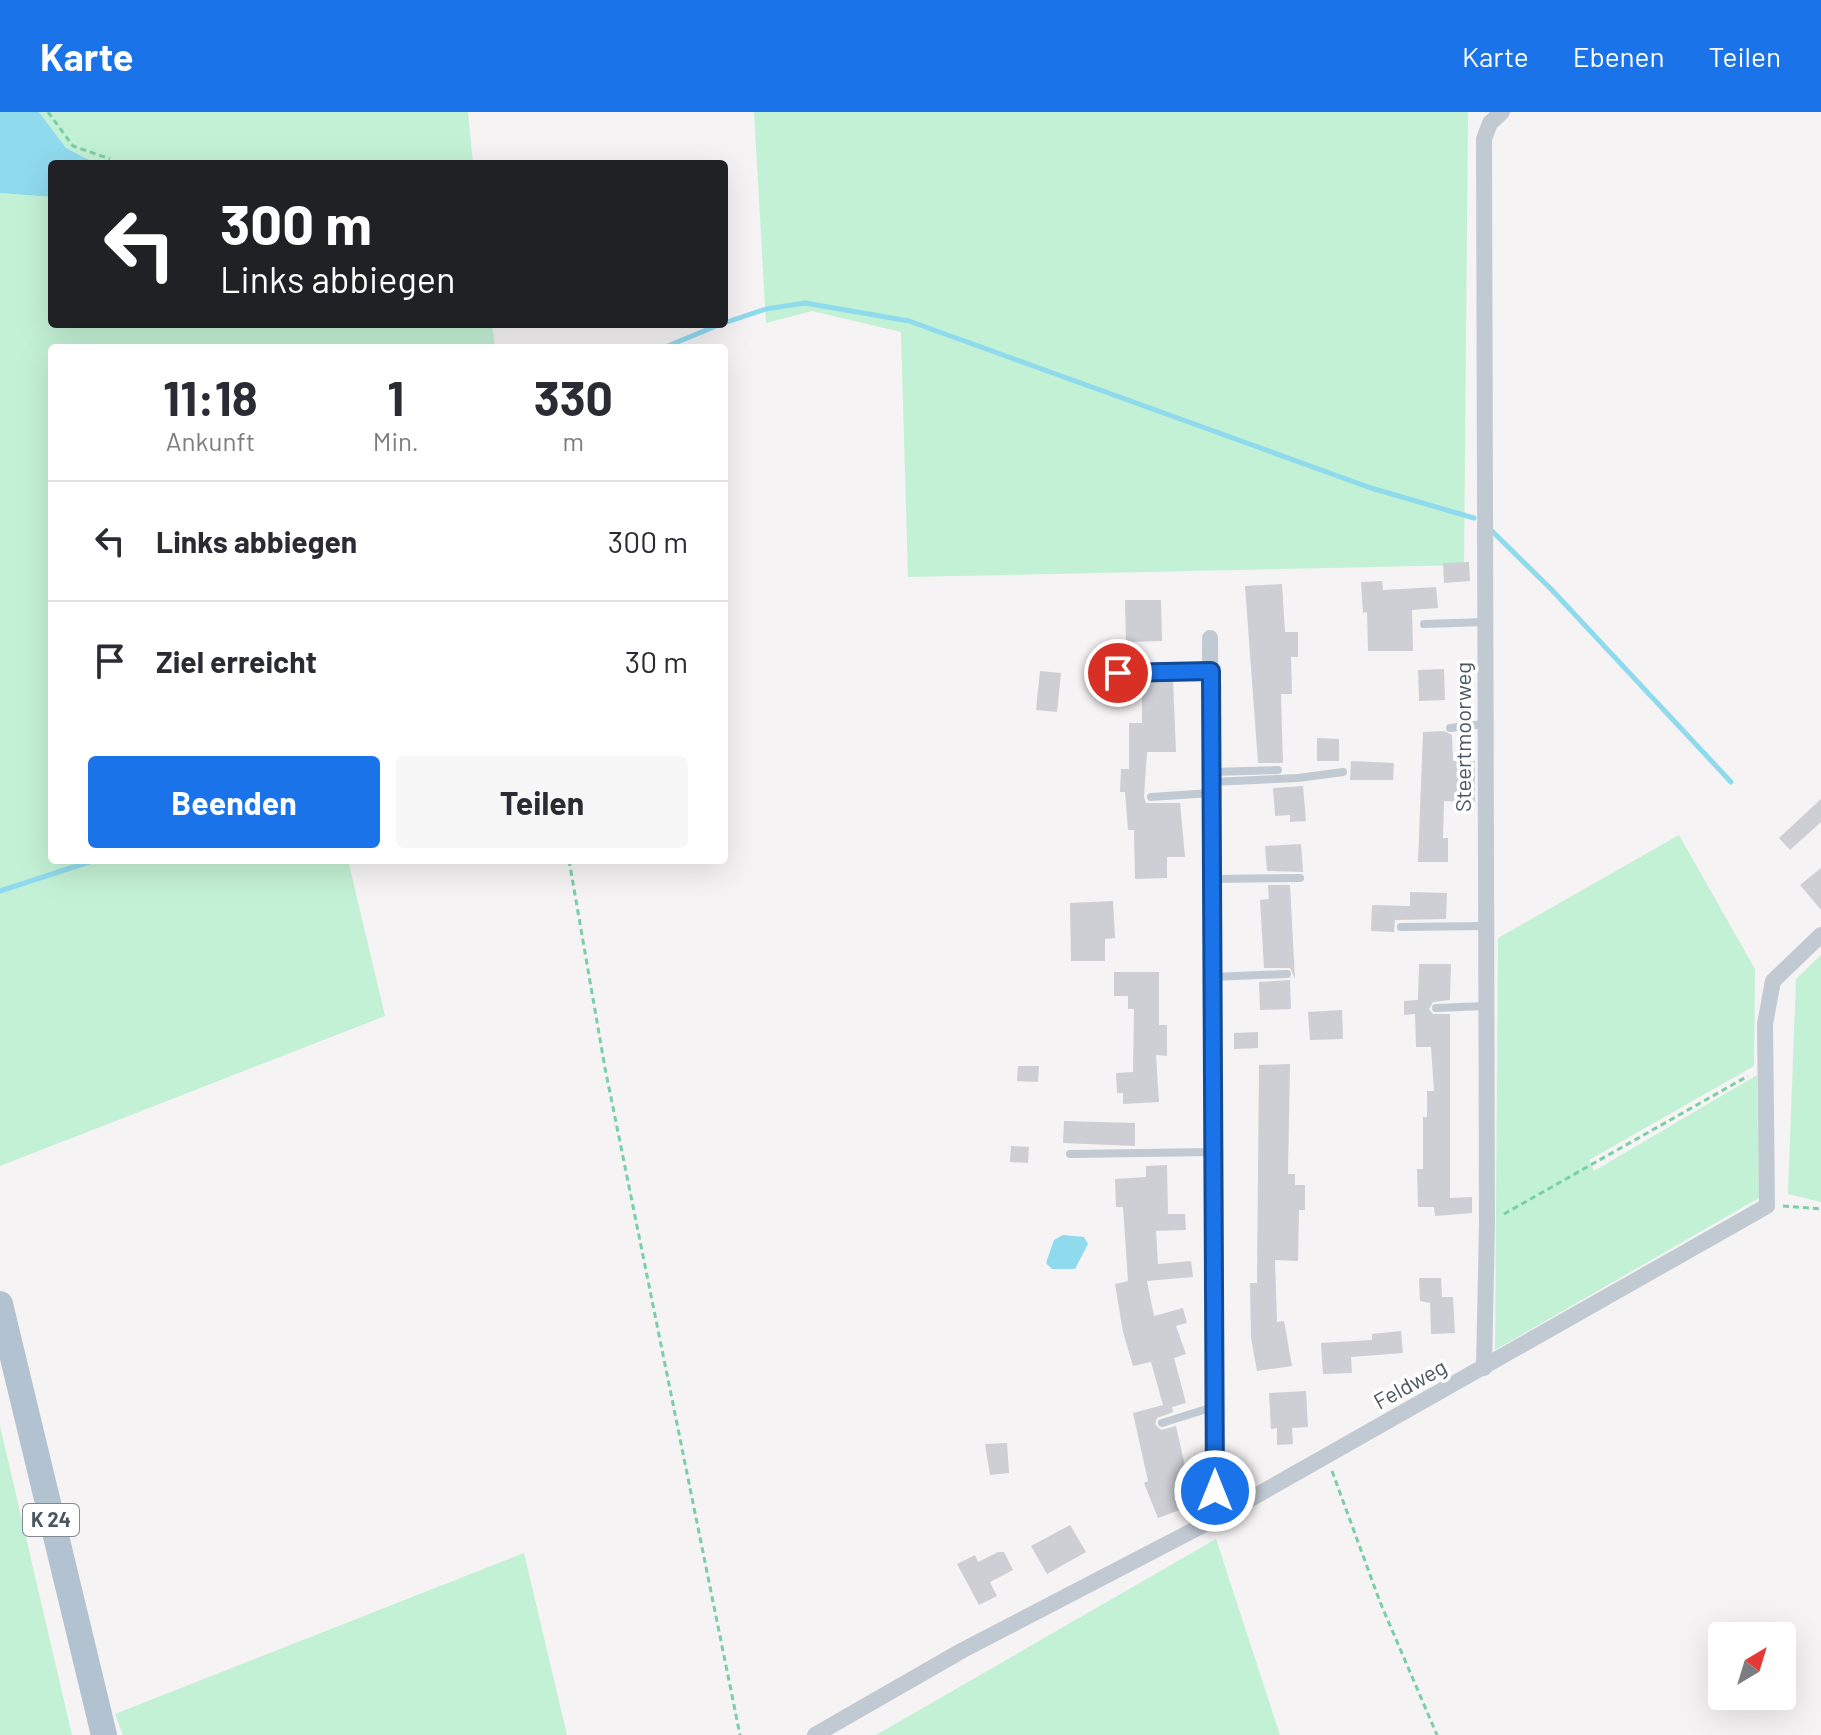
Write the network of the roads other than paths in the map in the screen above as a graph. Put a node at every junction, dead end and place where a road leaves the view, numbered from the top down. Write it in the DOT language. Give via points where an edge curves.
graph roads {
  1 [pos="1502,112"];
  2 [pos="1485,622"];
  3 [pos="1424,624"];
  4 [pos="1210,638"];
  5 [pos="1211,671"];
  6 [pos="1089,678"];
  7 [pos="1485,724"];
  8 [pos="1450,728"];
  9 [pos="1278,770"];
  10 [pos="1343,772"];
  11 [pos="1211,782"];
  12 [pos="1151,797"];
  13 [pos="1300,878"];
  14 [pos="1211,879"];
  15 [pos="1486,926"];
  16 [pos="1401,927"];
  17 [pos="1821,935"];
  18 [pos="1287,974"];
  19 [pos="1212,977"];
  20 [pos="1486,1006"];
  21 [pos="1436,1008"];
  22 [pos="1213,1152"];
  23 [pos="1070,1154"];
  24 [pos="0,1304"];
  25 [pos="1484,1368"];
  26 [pos="1214,1407"];
  27 [pos="1162,1423"];
  28 [pos="1215,1519"];
  29 [pos="104,1735"];
  30 [pos="815,1735"];
  1 -- 2 [label="street, Steertmoorweg" via="1484,139"];
  2 -- 3 [label="lane"];
  2 -- 7 [label="street, Steertmoorweg"];
  4 -- 5 [label="street"];
  5 -- 6 [label="lane"];
  5 -- 11 [label="street"];
  7 -- 8 [label="lane"];
  7 -- 15 [label="street, Steertmoorweg"];
  9 -- 11 [label="lane"];
  10 -- 11 [label="lane"];
  11 -- 12 [label="lane"];
  11 -- 14 [label="street"];
  13 -- 14 [label="lane"];
  14 -- 19 [label="street"];
  15 -- 16 [label="lane"];
  15 -- 20 [label="street, Steertmoorweg"];
  17 -- 25 [label="street, Feldweg" via="1773,981 1765,1024 1767,1206"];
  18 -- 19 [label="lane"];
  19 -- 22 [label="street"];
  20 -- 21 [label="lane"];
  20 -- 25 [label="street, Steertmoorweg"];
  22 -- 23 [label="lane"];
  22 -- 26 [label="street"];
  24 -- 29 [label="main road, K 24"];
  25 -- 28 [label="street, Feldweg"];
  26 -- 27 [label="lane"];
  26 -- 28 [label="street"];
  28 -- 30 [label="street, Feldweg" via="963,1650"];
}
